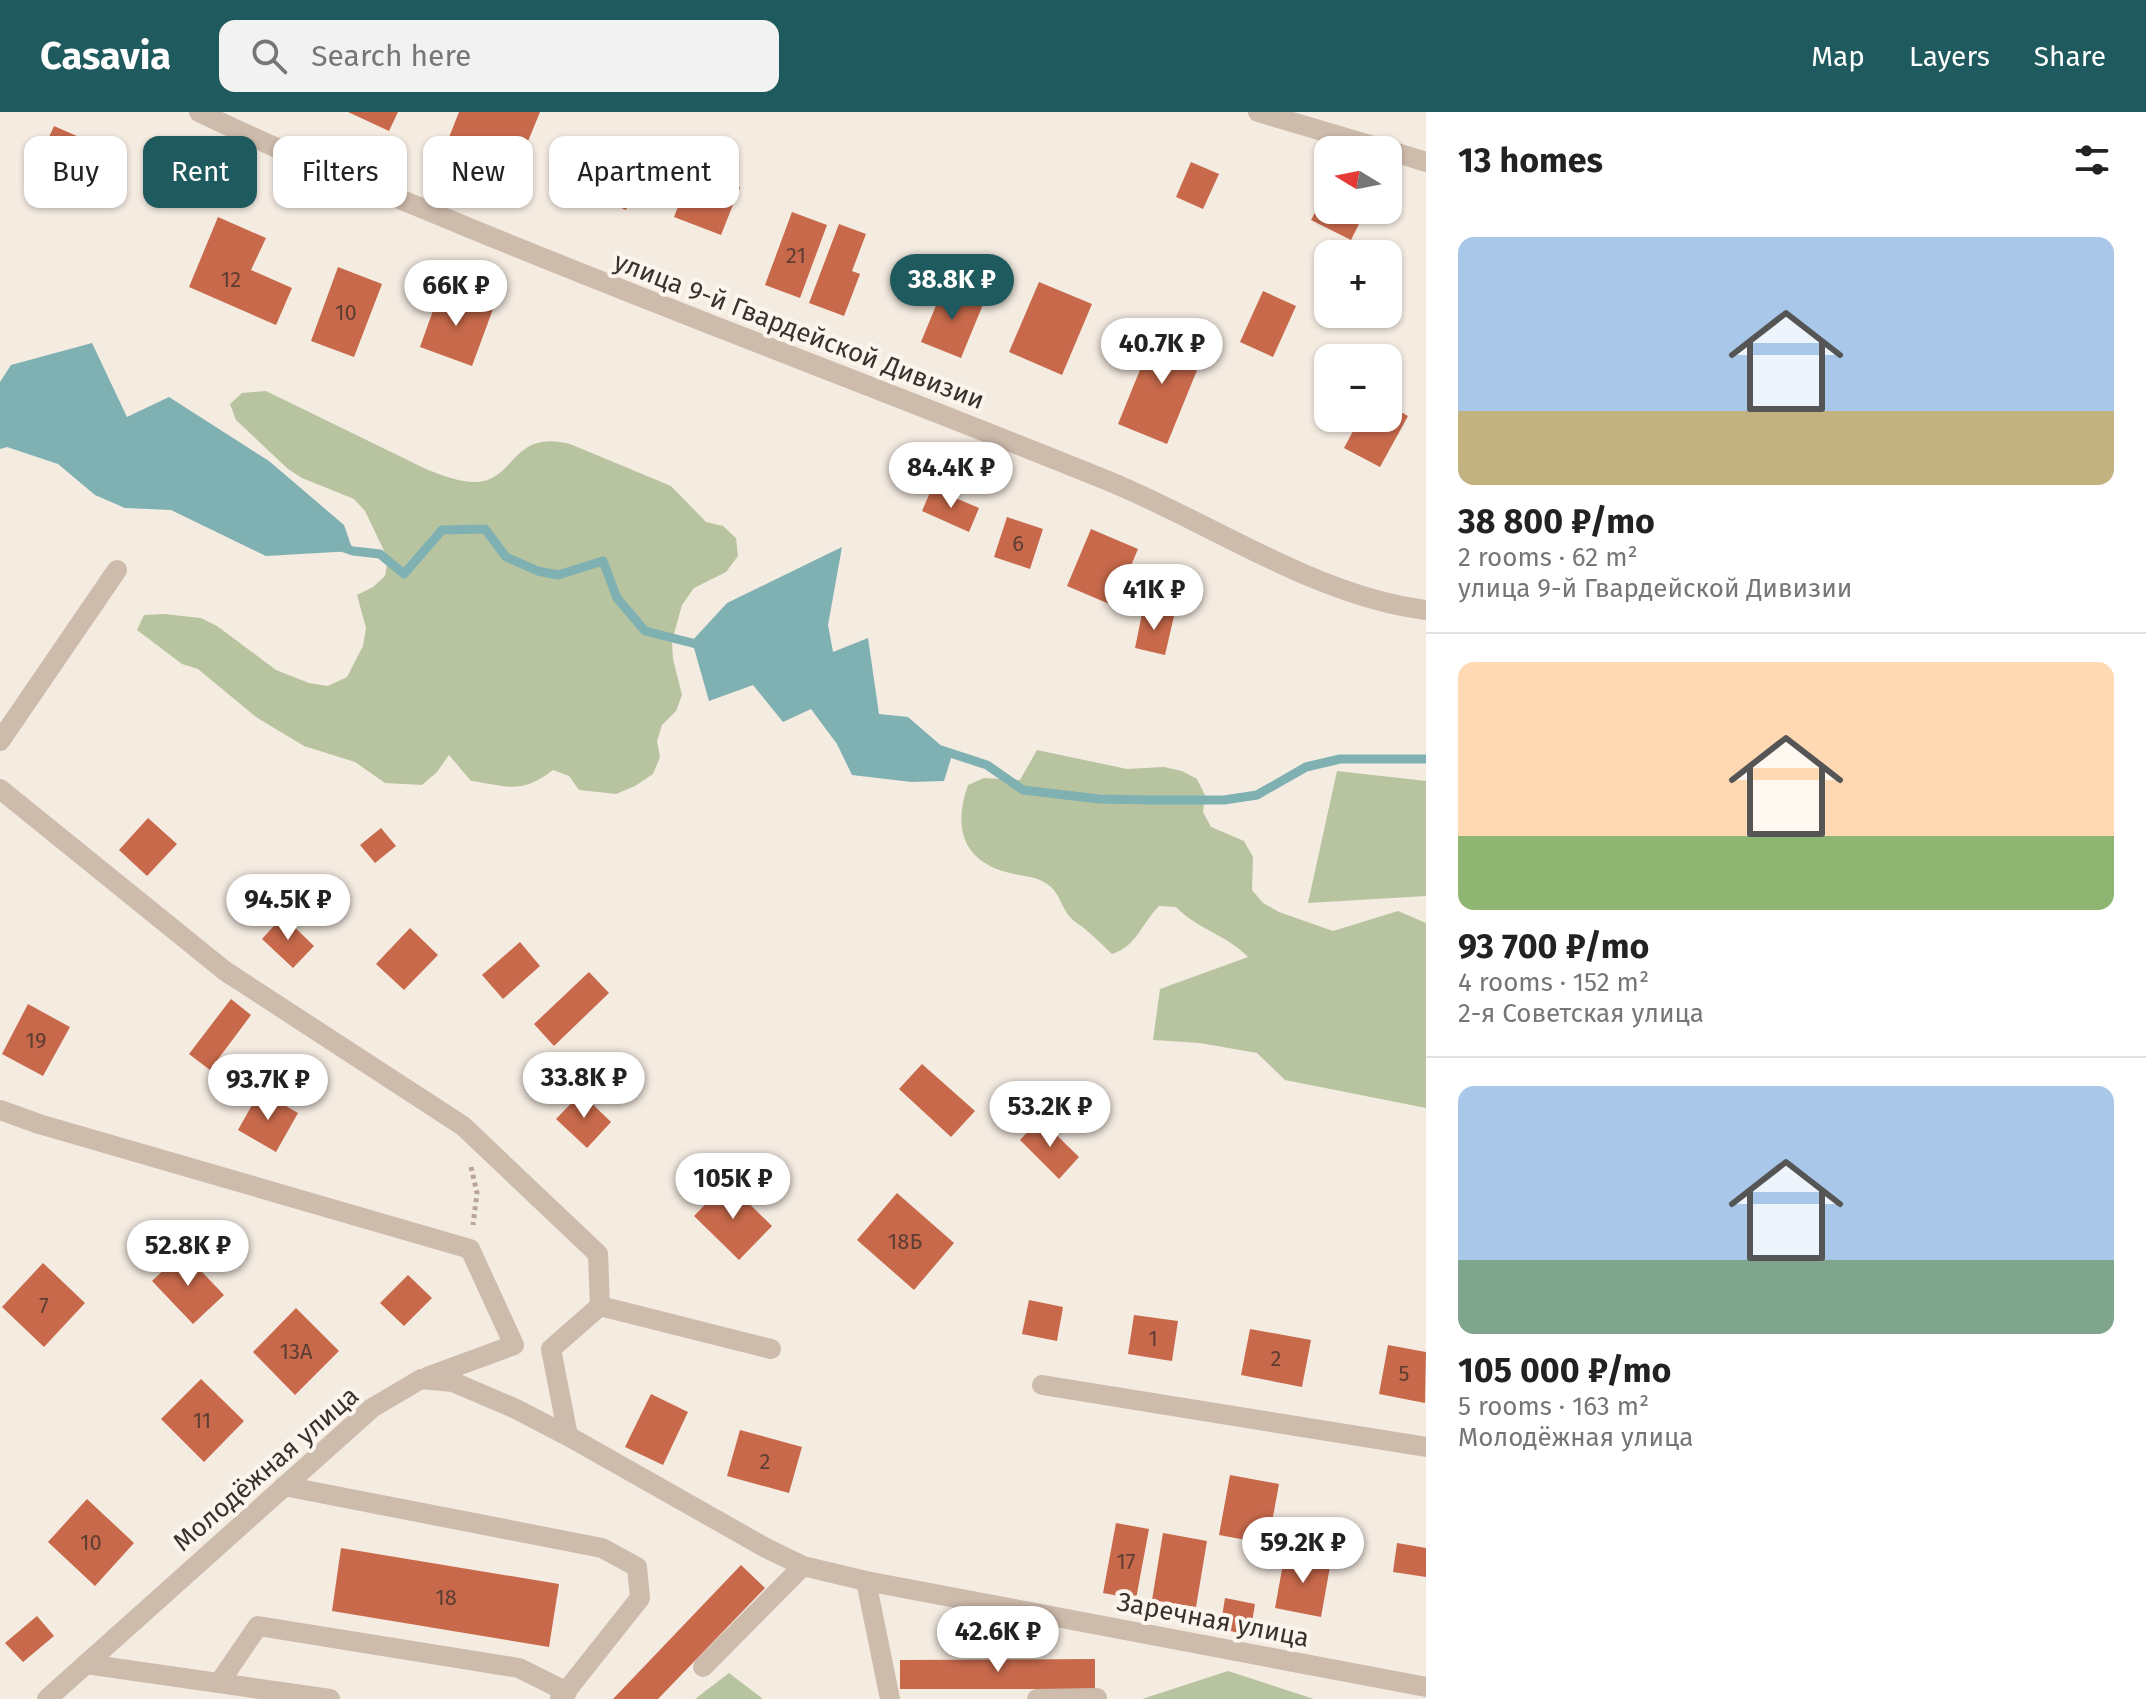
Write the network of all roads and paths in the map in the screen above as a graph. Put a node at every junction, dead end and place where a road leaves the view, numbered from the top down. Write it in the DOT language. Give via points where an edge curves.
graph roads {
  1 [pos="199,112"];
  2 [pos="1258,112"];
  3 [pos="1339,136"];
  4 [pos="1402,155"];
  5 [pos="1426,162"];
  6 [pos="117,570"];
  7 [pos="1426,610"];
  8 [pos="0,741"];
  9 [pos="0,789"];
  10 [pos="0,1110"];
  11 [pos="463,1126"];
  12 [pos="470,1249"];
  13 [pos="600,1306"];
  14 [pos="514,1345"];
  15 [pos="551,1349"];
  16 [pos="771,1349"];
  17 [pos="421,1379"];
  18 [pos="1042,1385"];
  19 [pos="568,1436"];
  20 [pos="1426,1447"];
  21 [pos="284,1486"];
  22 [pos="803,1566"];
  23 [pos="866,1581"];
  24 [pos="86,1664"];
  25 [pos="703,1667"];
  26 [pos="219,1683"];
  27 [pos="1426,1687"];
  28 [pos="563,1696"];
  29 [pos="1097,1698"];
  30 [pos="47,1699"];
  31 [pos="330,1699"];
  32 [pos="890,1699"];
  33 [pos="1037,1699"];
  1 -- 7 [label="street, улица 9-й Гвардейской Дивизии" via="524,251 1111,482 1305,573 1392,606"];
  2 -- 3 [label="street"];
  4 -- 5 [label="street"];
  6 -- 8 [label="street"];
  9 -- 11 [label="street" via="225,971"];
  10 -- 12 [label="street"];
  11 -- 12 [label="path" via="477,1193"];
  11 -- 13 [label="street" via="598,1254"];
  12 -- 14 [label="street"];
  13 -- 15 [label="street"];
  13 -- 16 [label="street"];
  14 -- 15 [label="street"];
  14 -- 17 [label="street, Молодёжная улица"];
  15 -- 19 [label="street"];
  17 -- 19 [label="street" via="453,1382"];
  17 -- 21 [label="street, Молодёжная улица" via="372,1408"];
  18 -- 20 [label="street"];
  19 -- 22 [label="street"];
  21 -- 24 [label="street, Молодёжная улица"];
  21 -- 28 [label="street" via="602,1548 637,1567 640,1598"];
  22 -- 23 [label="street, Заречная улица"];
  22 -- 25 [label="street"];
  23 -- 27 [label="street, Заречная улица"];
  23 -- 32 [label="street"];
  24 -- 26 [label="street"];
  24 -- 30 [label="street, Молодёжная улица"];
  26 -- 28 [label="street" via="258,1626 519,1668"];
  26 -- 31 [label="street"];
  29 -- 33 [label="street"];
}
